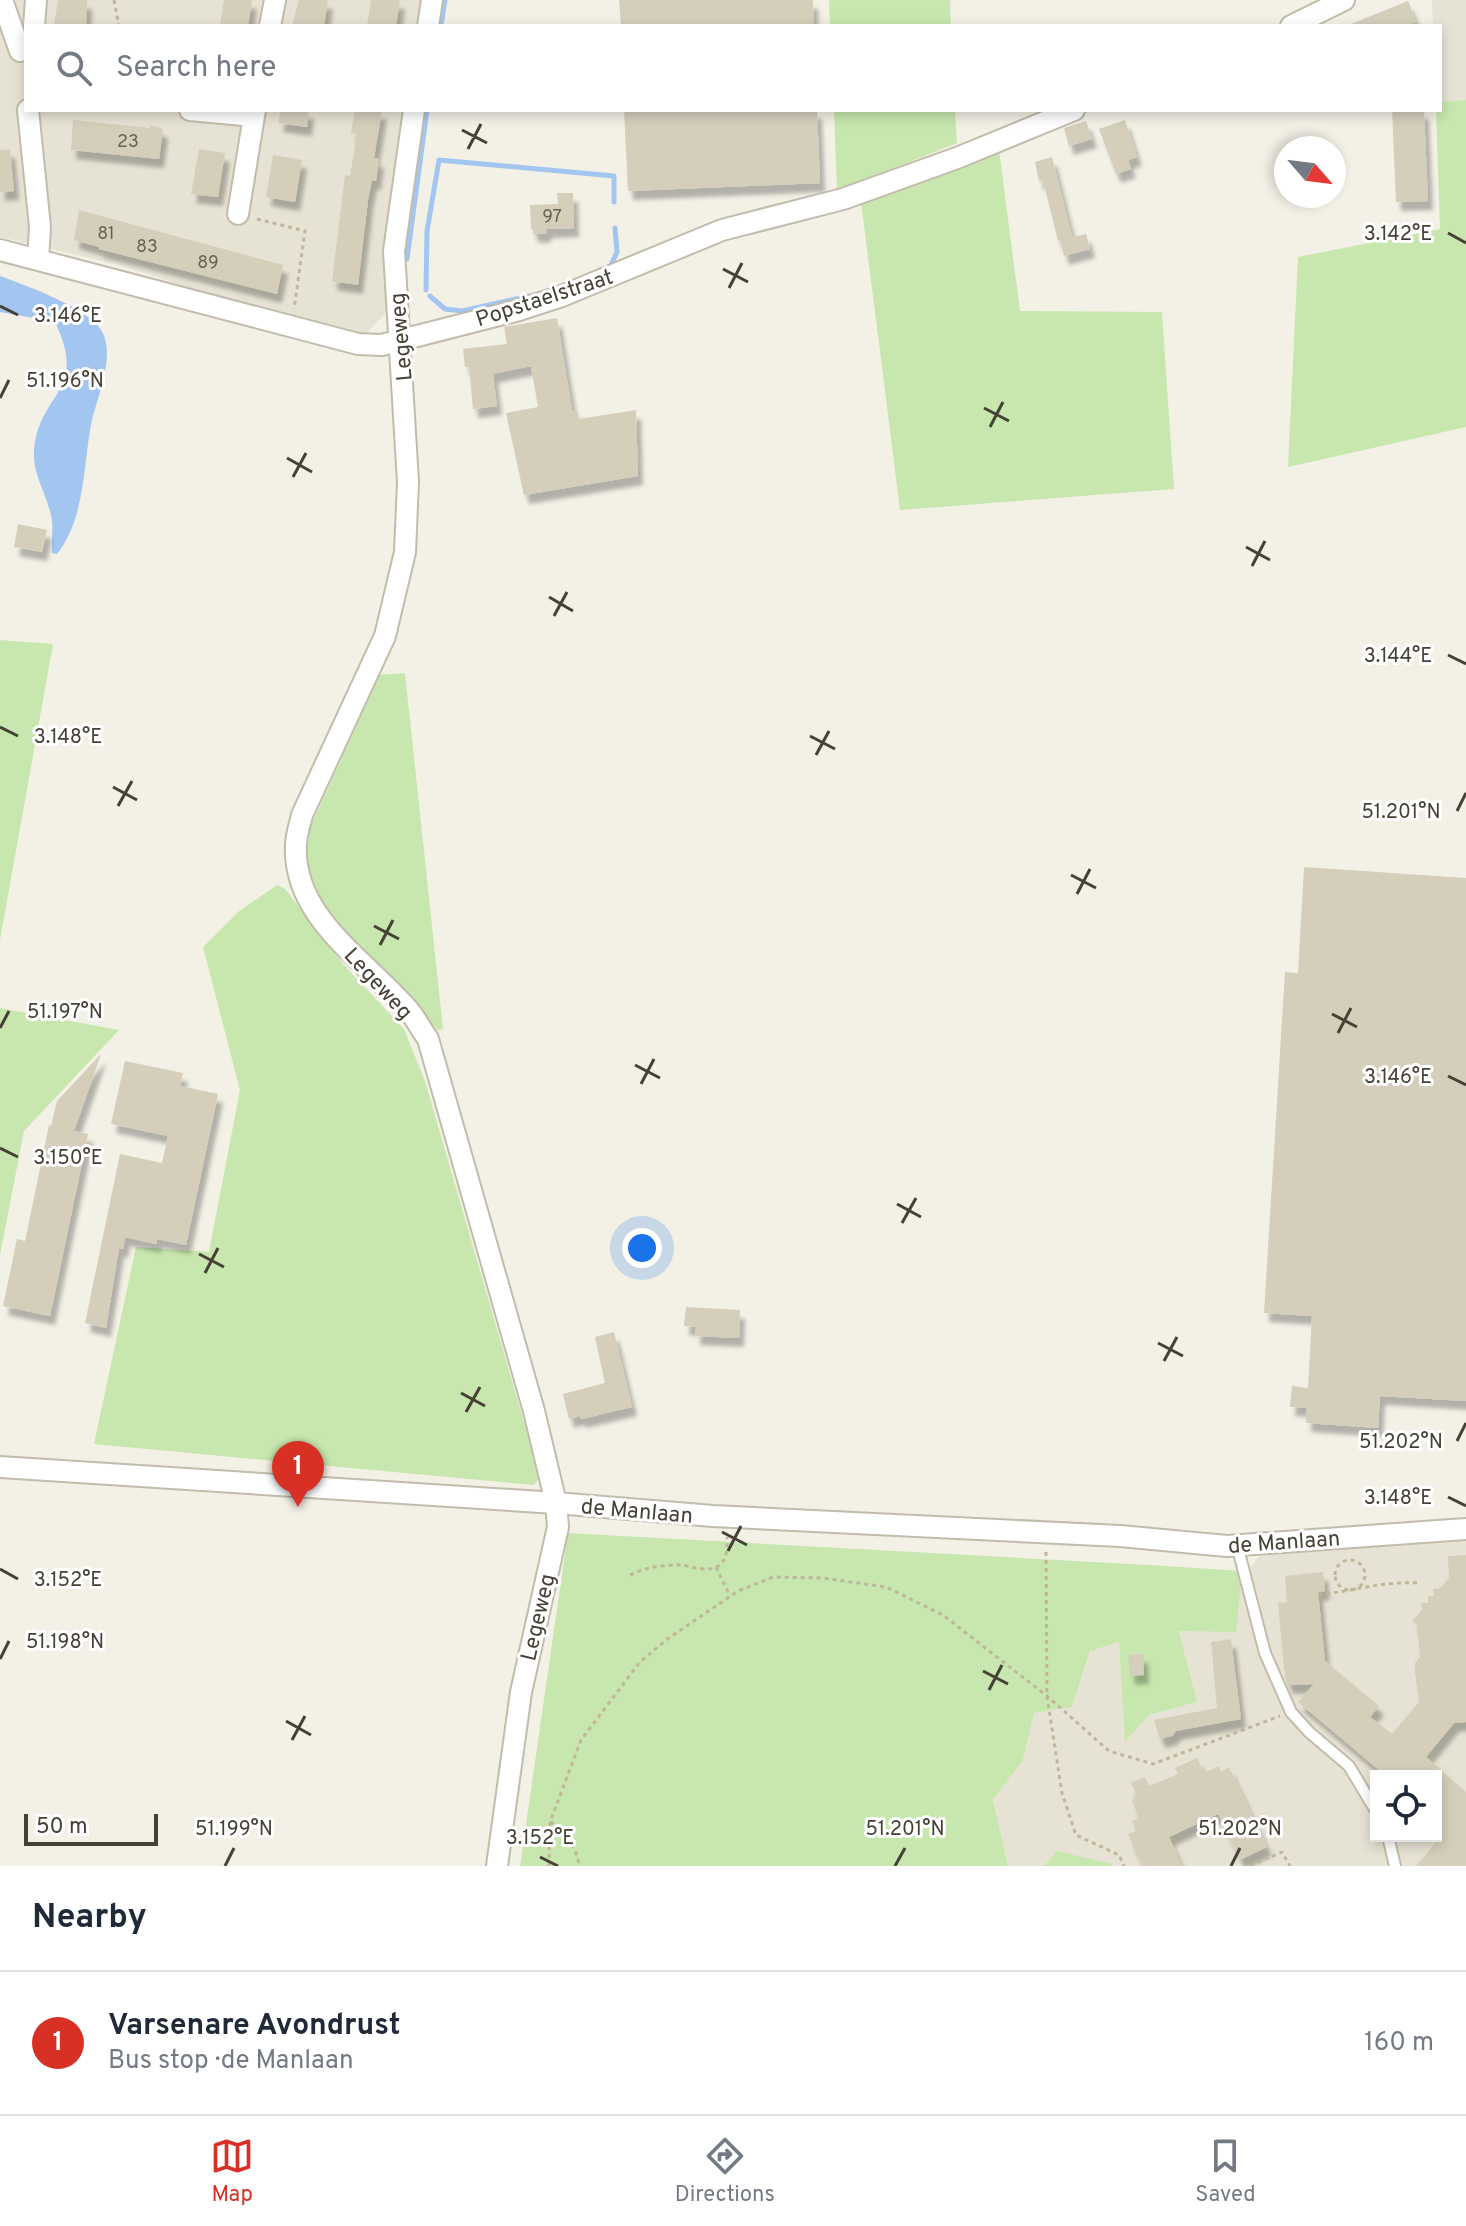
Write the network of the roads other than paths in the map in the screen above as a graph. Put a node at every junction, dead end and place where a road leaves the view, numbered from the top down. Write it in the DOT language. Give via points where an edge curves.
graph roads {
  1 [pos="2,0"];
  2 [pos="36,0"];
  3 [pos="275,0"];
  4 [pos="432,0"];
  5 [pos="1344,0"];
  6 [pos="34,24"];
  7 [pos="270,24"];
  8 [pos="428,24"];
  9 [pos="1295,24"];
  10 [pos="15,52"];
  11 [pos="28,112"];
  12 [pos="233,112"];
  13 [pos="414,112"];
  14 [pos="1069,112"];
  15 [pos="255,113"];
  16 [pos="238,214"];
  17 [pos="0,250"];
  18 [pos="38,260"];
  19 [pos="401,338"];
  20 [pos="0,1467"];
  21 [pos="556,1503"];
  22 [pos="1466,1529"];
  23 [pos="1237,1545"];
  24 [pos="1370,1801"];
  25 [pos="1389,1842"];
  26 [pos="497,1866"];
  27 [pos="1395,1866"];
  1 -- 10 [label="street"];
  2 -- 6 [label="street"];
  3 -- 7 [label="street"];
  4 -- 8 [label="street"];
  5 -- 9 [label="street"];
  11 -- 18 [label="street" via="40,227"];
  12 -- 15 [label="street"];
  13 -- 19 [label="street, Legeweg" via="394,251"];
  14 -- 19 [label="street, Popstaelstraat" via="843,199 722,230 562,296"];
  15 -- 16 [label="street"];
  17 -- 18 [label="street, Popstaelstraat"];
  18 -- 19 [label="street, Popstaelstraat" via="358,344 382,345"];
  19 -- 21 [label="street, Legeweg" via="408,482 405,552 385,636 302,815 295,844 297,869 323,922 428,1039"];
  20 -- 21 [label="street, de Manlaan"];
  21 -- 23 [label="street, de Manlaan"];
  21 -- 26 [label="street, Legeweg" via="558,1527 521,1692"];
  22 -- 23 [label="street, de Manlaan"];
  23 -- 24 [label="lane" via="1265,1653 1291,1712 1349,1766"];
  25 -- 27 [label="lane"];
}
